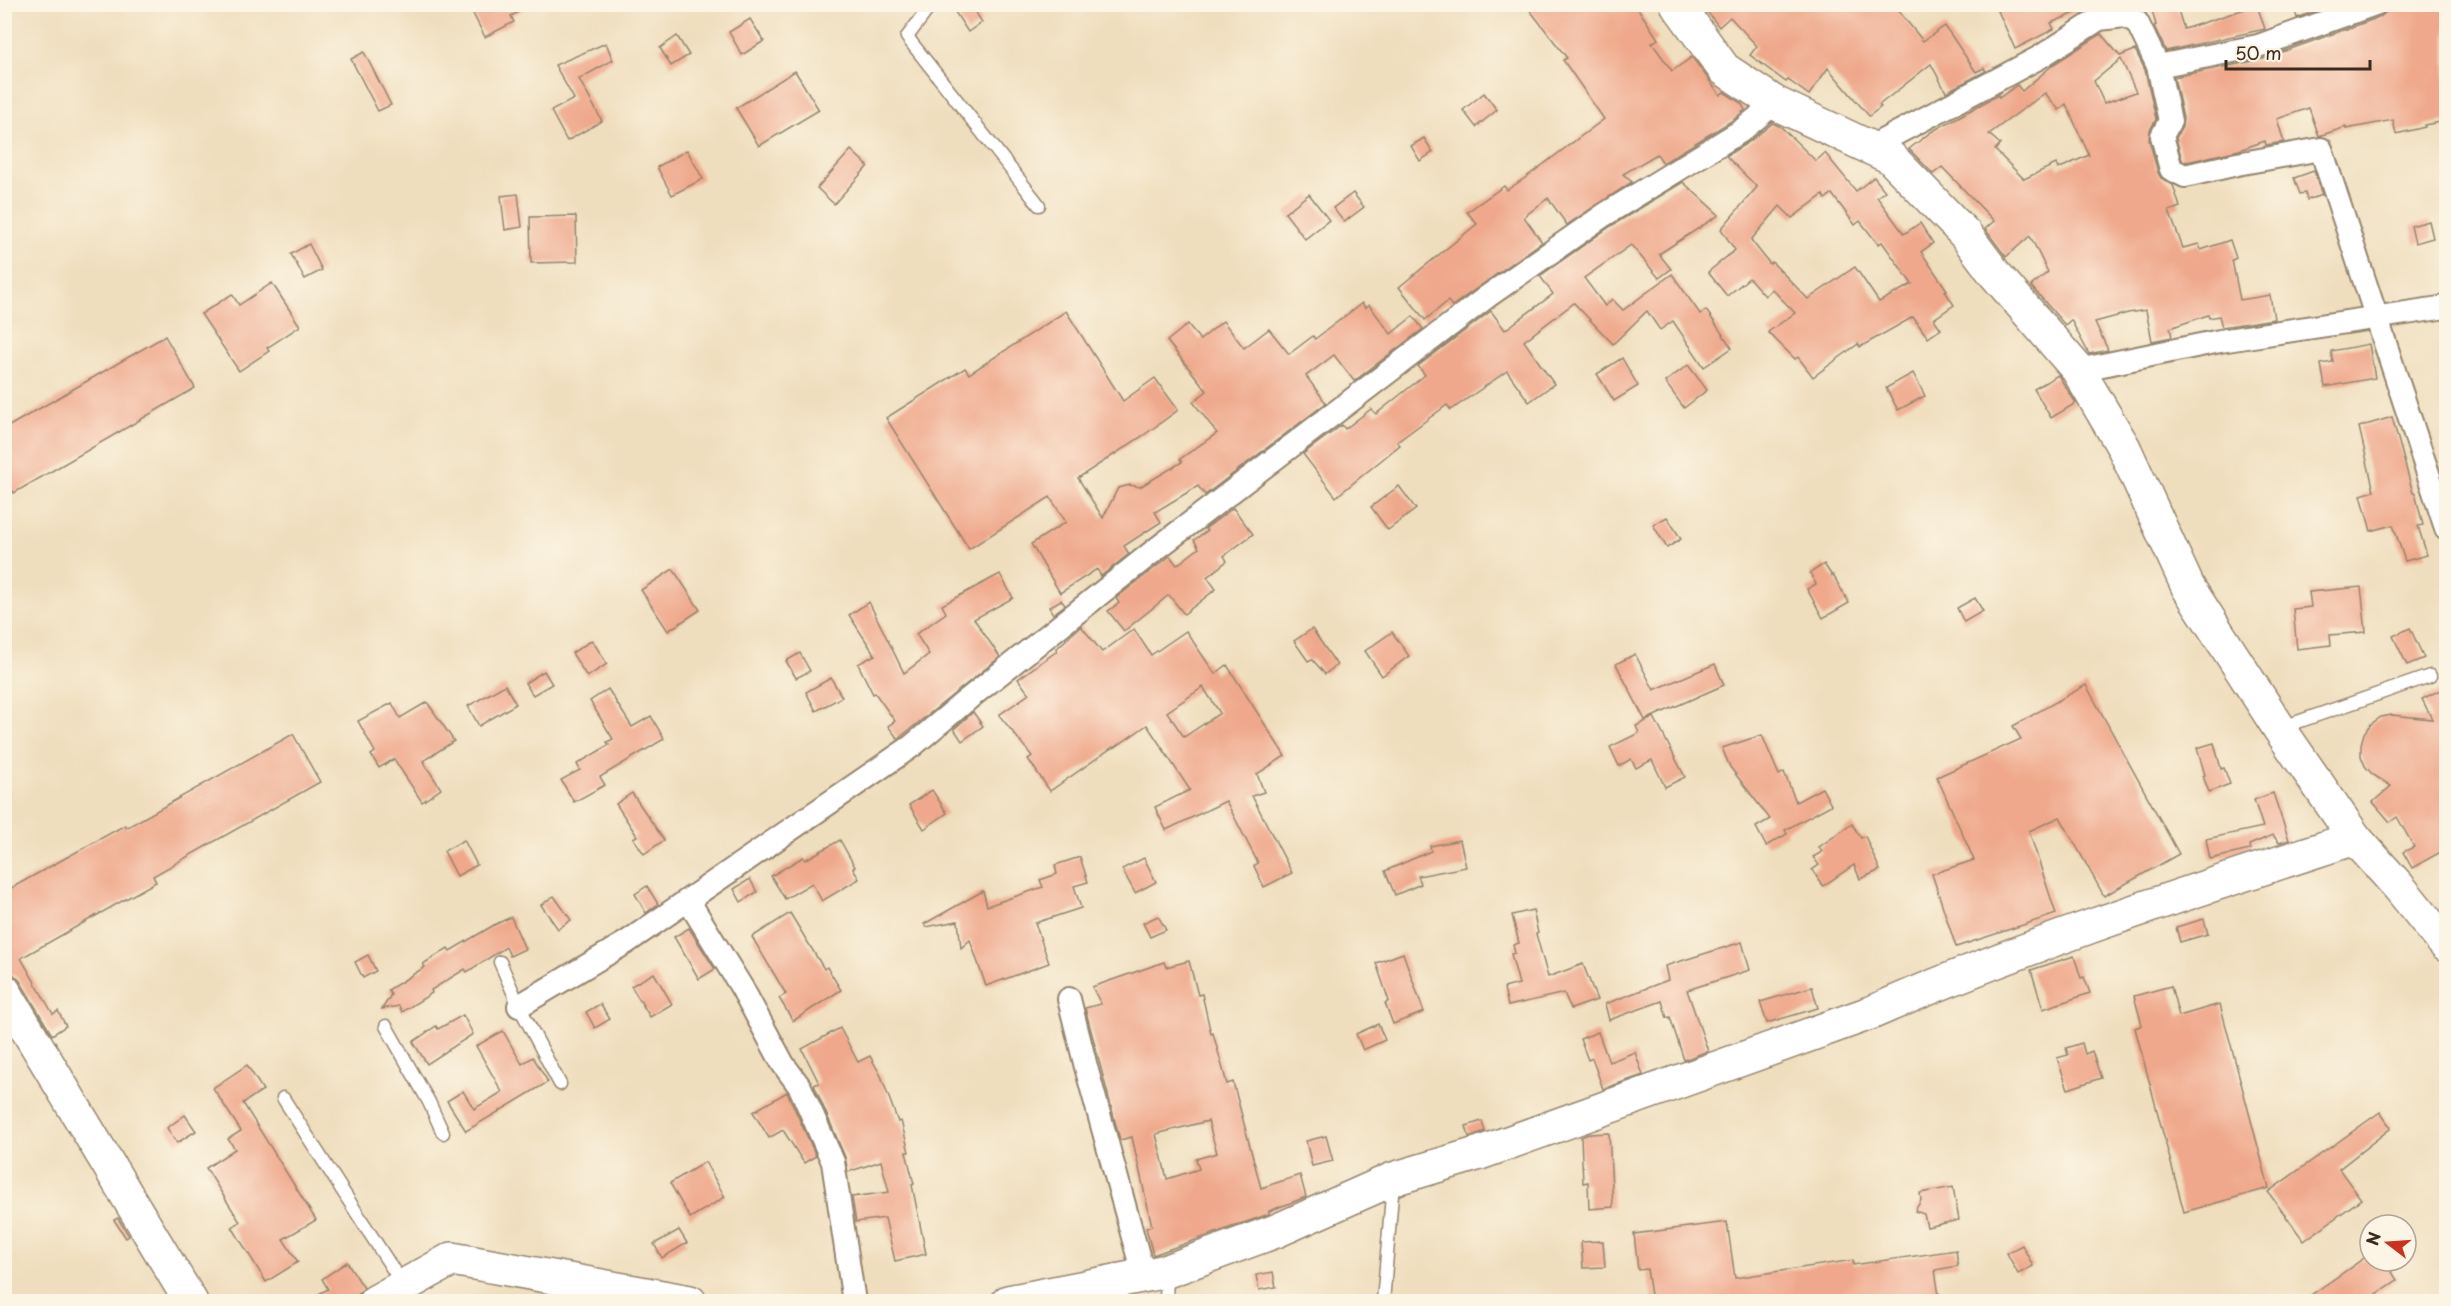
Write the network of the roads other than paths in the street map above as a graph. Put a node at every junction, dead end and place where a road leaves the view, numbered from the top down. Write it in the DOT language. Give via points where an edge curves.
graph roads {
  1 [pos="932,4"];
  2 [pos="1677,4"];
  3 [pos="2375,4"];
  4 [pos="2158,66"];
  5 [pos="1775,103"];
  6 [pos="1871,147"];
  7 [pos="1039,205"];
  8 [pos="2446,307"];
  9 [pos="2377,318"];
  10 [pos="2078,370"];
  11 [pos="2446,528"];
  12 [pos="2430,676"];
  13 [pos="2279,728"];
  14 [pos="2355,838"];
  15 [pos="688,900"];
  16 [pos="2446,945"];
  17 [pos="500,962"];
  18 [pos="4,991"];
  19 [pos="1069,999"];
  20 [pos="519,1006"];
  21 [pos="386,1026"];
  22 [pos="560,1084"];
  23 [pos="283,1098"];
  24 [pos="442,1132"];
  25 [pos="1393,1179"];
  26 [pos="1159,1283"];
  27 [pos="404,1286"];
  28 [pos="191,1302"];
  29 [pos="375,1302"];
  30 [pos="690,1302"];
  31 [pos="854,1302"];
  32 [pos="1008,1302"];
  33 [pos="1383,1302"];
  1 -- 7 [label="lane" via="907,37"];
  2 -- 5 [label="street" via="1724,69"];
  3 -- 4 [label="street" via="2258,46"];
  4 -- 6 [label="street" via="2137,22 2125,16 2099,19 2040,57"];
  4 -- 9 [label="street" via="2170,121 2162,136 2171,169 2186,176 2321,149"];
  5 -- 6 [label="street"];
  5 -- 15 [label="street" via="1741,131 1604,215 1488,296 1164,543 912,746"];
  6 -- 10 [label="street" via="1890,157 1965,234"];
  8 -- 9 [label="street"];
  9 -- 10 [label="street" via="2220,341"];
  9 -- 11 [label="street"];
  10 -- 13 [label="street" via="2124,448 2188,587"];
  12 -- 13 [label="lane"];
  13 -- 14 [label="street"];
  14 -- 16 [label="street"];
  14 -- 25 [label="street" via="2108,921 1480,1153"];
  15 -- 20 [label="street" via="627,942"];
  15 -- 31 [label="street" via="800,1088 833,1162"];
  17 -- 20 [label="lane"];
  18 -- 28 [label="street"];
  19 -- 26 [label="street" via="1086,1067"];
  20 -- 22 [label="lane"];
  21 -- 24 [label="lane"];
  23 -- 27 [label="lane"];
  25 -- 26 [label="street"];
  25 -- 33 [label="lane"];
  26 -- 32 [label="street"];
  27 -- 29 [label="street"];
  27 -- 30 [label="street" via="452,1259"];
}
